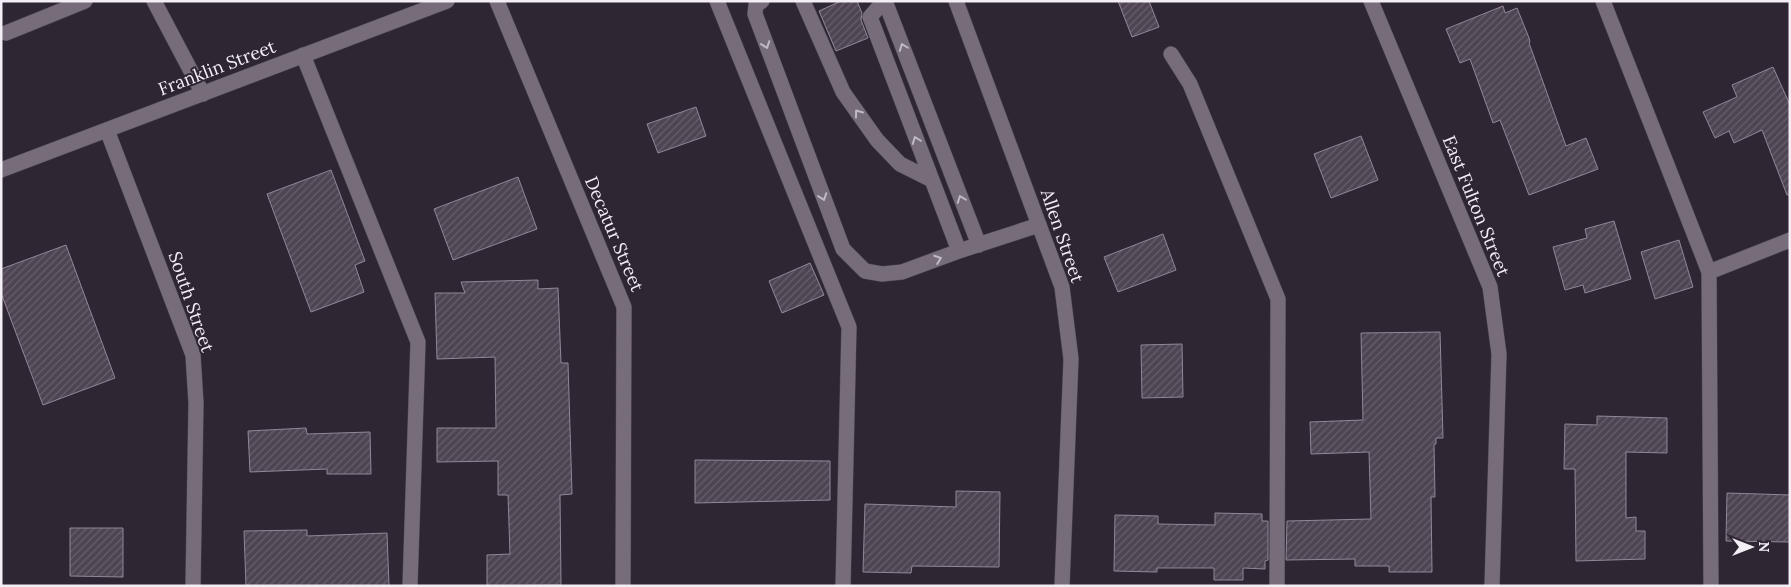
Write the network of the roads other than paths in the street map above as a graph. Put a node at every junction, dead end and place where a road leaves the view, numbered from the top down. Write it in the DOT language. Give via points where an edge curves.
graph roads {
  1 [pos="85,1"];
  2 [pos="154,1"];
  3 [pos="447,1"];
  4 [pos="497,1"];
  5 [pos="717,1"];
  6 [pos="762,1"];
  7 [pos="803,1"];
  8 [pos="884,1"];
  9 [pos="956,1"];
  10 [pos="1371,1"];
  11 [pos="1603,1"];
  12 [pos="6,33"];
  13 [pos="1171,54"];
  14 [pos="303,55"];
  15 [pos="203,94"];
  16 [pos="107,130"];
  17 [pos="1,170"];
  18 [pos="932,180"];
  19 [pos="1039,225"];
  20 [pos="1790,240"];
  21 [pos="979,244"];
  22 [pos="959,251"];
  23 [pos="1709,272"];
  24 [pos="193,586"];
  25 [pos="410,586"];
  26 [pos="623,586"];
  27 [pos="843,586"];
  28 [pos="1062,586"];
  29 [pos="1277,586"];
  30 [pos="1492,586"];
  31 [pos="1711,586"];
  1 -- 12 [label="street"];
  2 -- 15 [label="street"];
  3 -- 14 [label="street, Franklin Street"];
  4 -- 26 [label="street, Decatur Street" via="624,307"];
  5 -- 27 [label="street" via="849,327"];
  6 -- 22 [label="street, one-way" via="756,5 755,14 843,249 864,270 882,274 902,272"];
  18 -- 7 [label="street, one-way" via="900,164 877,140 843,92"];
  18 -- 8 [label="street, one-way" via="870,17"];
  21 -- 8 [label="street, one-way"];
  9 -- 19 [label="street, Allen Street"];
  10 -- 30 [label="street, East Fulton Street" via="1490,287 1499,354"];
  11 -- 23 [label="street"];
  13 -- 29 [label="street" via="1190,84 1278,299"];
  14 -- 15 [label="street, Franklin Street"];
  14 -- 25 [label="street" via="418,342"];
  15 -- 16 [label="street, Franklin Street"];
  16 -- 17 [label="street, Franklin Street"];
  16 -- 24 [label="street, South Street" via="193,355 196,403"];
  18 -- 22 [label="street"];
  19 -- 21 [label="street"];
  19 -- 28 [label="street, Allen Street" via="1062,287 1072,359"];
  20 -- 23 [label="street"];
  21 -- 22 [label="street"];
  23 -- 31 [label="street"];
}
